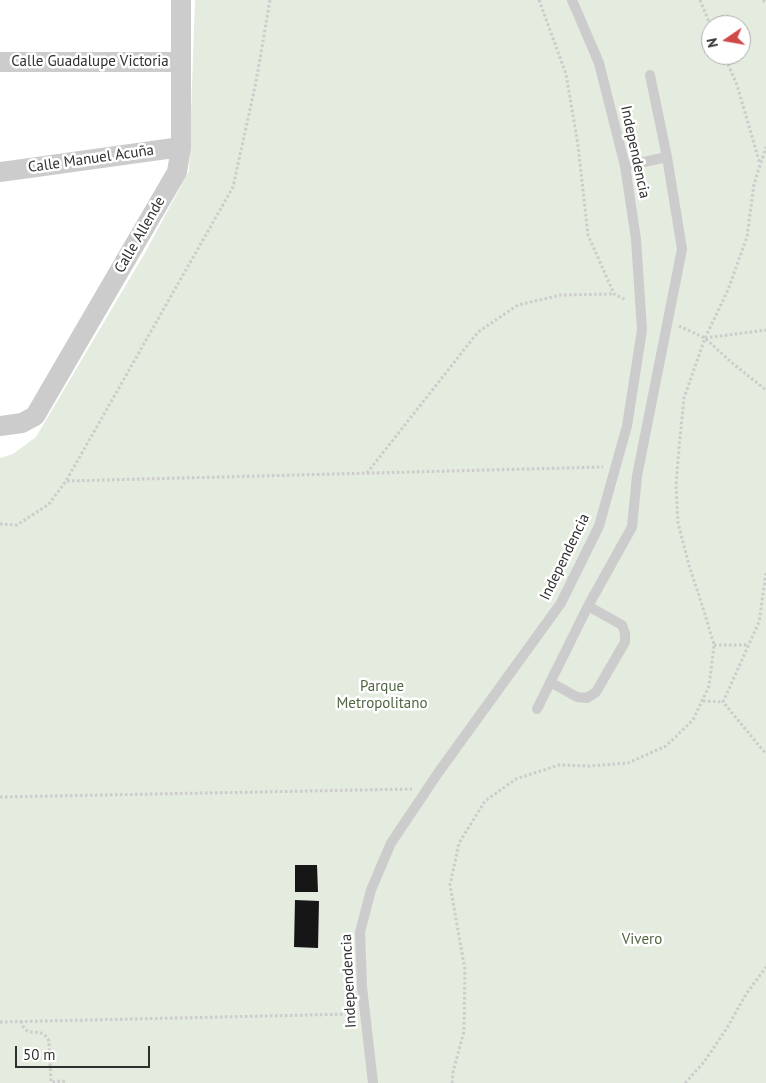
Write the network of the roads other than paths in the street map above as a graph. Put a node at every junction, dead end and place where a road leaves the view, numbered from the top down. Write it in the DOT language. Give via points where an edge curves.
graph roads {
  1 [pos="181,0"];
  2 [pos="572,0"];
  3 [pos="0,62"];
  4 [pos="181,62"];
  5 [pos="650,75"];
  6 [pos="181,147"];
  7 [pos="667,157"];
  8 [pos="625,166"];
  9 [pos="0,172"];
  10 [pos="0,426"];
  11 [pos="588,606"];
  12 [pos="550,682"];
  13 [pos="537,709"];
  14 [pos="373,1083"];
  1 -- 4 [label="street, Calle Allende"];
  2 -- 8 [label="lane, Independencia" via="599,63"];
  3 -- 4 [label="street, Calle Guadalupe Victoria"];
  4 -- 6 [label="street, Calle Allende"];
  5 -- 7 [label="lane"];
  6 -- 9 [label="street, Calle Manuel Acuña"];
  6 -- 10 [label="street, Calle Allende" via="177,172 35,416 22,423"];
  7 -- 8 [label="lane"];
  7 -- 11 [label="lane" via="682,248 637,476 632,527"];
  8 -- 14 [label="lane, Independencia" via="636,239 642,330 627,426 599,526 561,603 391,843 371,890 360,932 362,987"];
  11 -- 12 [label="lane"];
  11 -- 12 [label="lane" via="622,625 625,642 596,692 587,698 577,697"];
  12 -- 13 [label="lane"];
}
